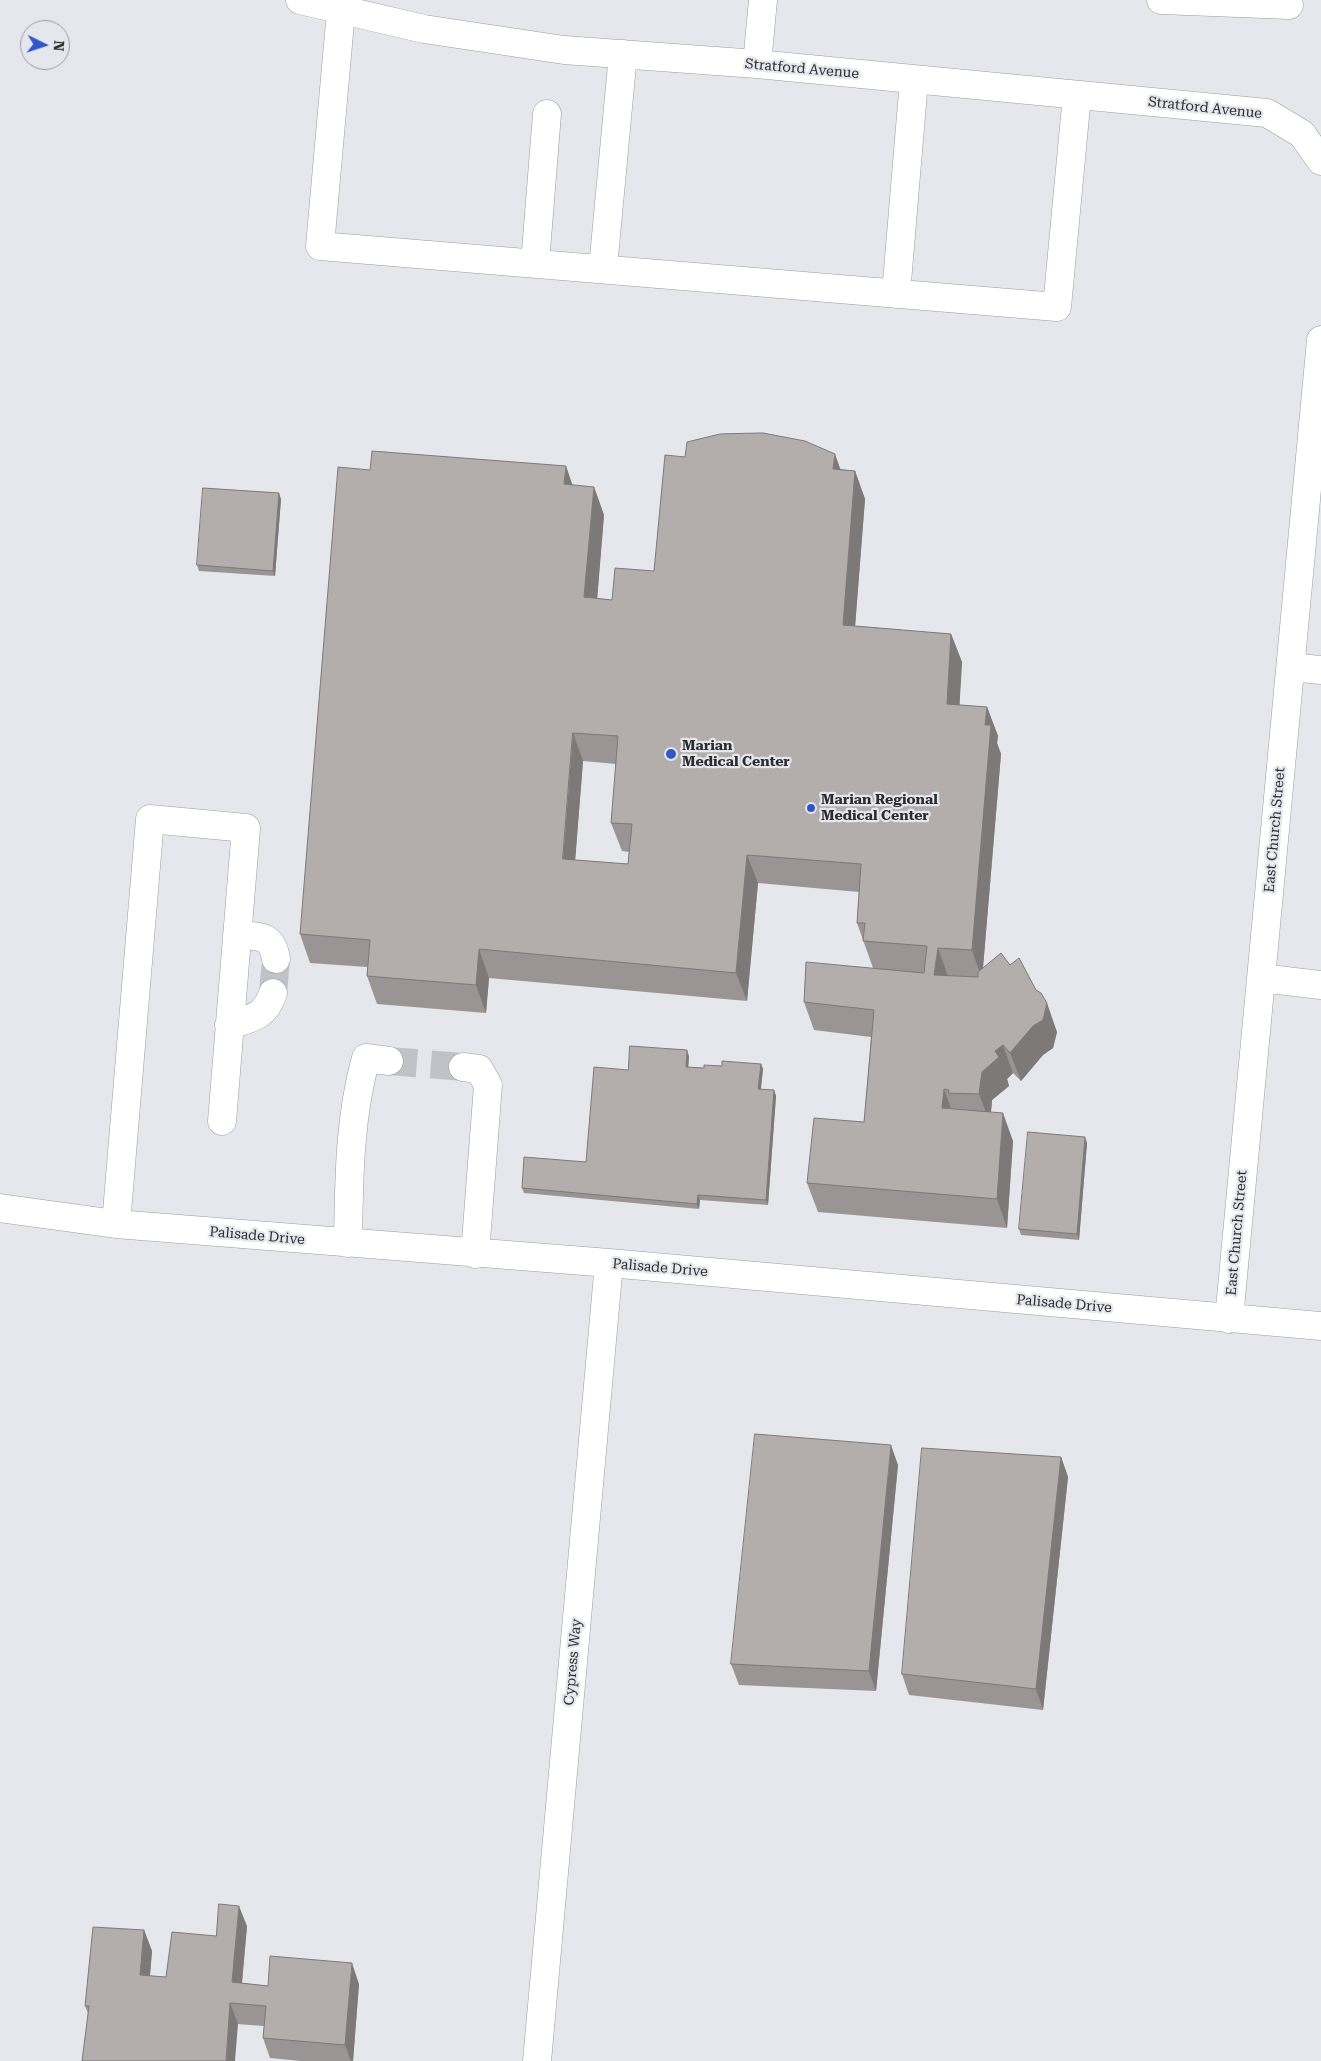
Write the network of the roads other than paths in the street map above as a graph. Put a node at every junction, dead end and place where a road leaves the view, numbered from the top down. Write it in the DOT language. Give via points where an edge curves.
graph roads {
  1 [pos="300,0"];
  2 [pos="763,0"];
  3 [pos="1161,0"];
  4 [pos="1289,4"];
  5 [pos="341,11"];
  6 [pos="623,54"];
  7 [pos="757,64"];
  8 [pos="914,80"];
  9 [pos="1077,95"];
  10 [pos="548,114"];
  11 [pos="1321,161"];
  12 [pos="535,262"];
  13 [pos="603,268"];
  14 [pos="896,294"];
  15 [pos="1321,340"];
  16 [pos="1318,411"];
  17 [pos="1291,667"];
  18 [pos="1321,670"];
  19 [pos="237,935"];
  20 [pos="276,959"];
  21 [pos="1261,978"];
  22 [pos="1321,985"];
  23 [pos="273,994"];
  24 [pos="229,1025"];
  25 [pos="389,1060"];
  26 [pos="463,1067"];
  27 [pos="222,1121"];
  28 [pos="0,1208"];
  29 [pos="116,1224"];
  30 [pos="348,1243"];
  31 [pos="475,1254"];
  32 [pos="609,1263"];
  33 [pos="1229,1319"];
  34 [pos="1321,1326"];
  35 [pos="536,2061"];
  1 -- 5 [label="street, Stratford Avenue"];
  2 -- 7 [label="street"];
  3 -- 4 [label="street"];
  5 -- 6 [label="street, Stratford Avenue" via="424,30 564,50"];
  5 -- 12 [label="street" via="320,246"];
  6 -- 7 [label="street, Stratford Avenue"];
  6 -- 13 [label="street"];
  7 -- 8 [label="street, Stratford Avenue"];
  8 -- 9 [label="street, Stratford Avenue"];
  8 -- 14 [label="street"];
  9 -- 11 [label="street, Stratford Avenue" via="1267,113 1302,134"];
  9 -- 14 [label="street" via="1058,307"];
  10 -- 12 [label="street"];
  12 -- 13 [label="street"];
  13 -- 14 [label="street"];
  15 -- 16 [label="street, East Church Street"];
  16 -- 17 [label="street, East Church Street"];
  17 -- 18 [label="street"];
  17 -- 21 [label="street, East Church Street"];
  19 -- 20 [label="street" via="265,938 274,946"];
  19 -- 24 [label="street"];
  19 -- 29 [label="street" via="246,828 150,820"];
  21 -- 22 [label="street"];
  21 -- 33 [label="street, East Church Street"];
  23 -- 24 [label="street" via="268,1008 255,1017"];
  24 -- 27 [label="street"];
  25 -- 30 [label="street" via="366,1058 356,1092 350,1146"];
  26 -- 31 [label="street" via="479,1069 488,1085"];
  28 -- 29 [label="street, Palisade Drive"];
  29 -- 30 [label="street, Palisade Drive"];
  30 -- 31 [label="street, Palisade Drive"];
  31 -- 32 [label="street, Palisade Drive"];
  32 -- 33 [label="street, Palisade Drive"];
  32 -- 35 [label="street, Cypress Way"];
  33 -- 34 [label="street, Palisade Drive"];
}
